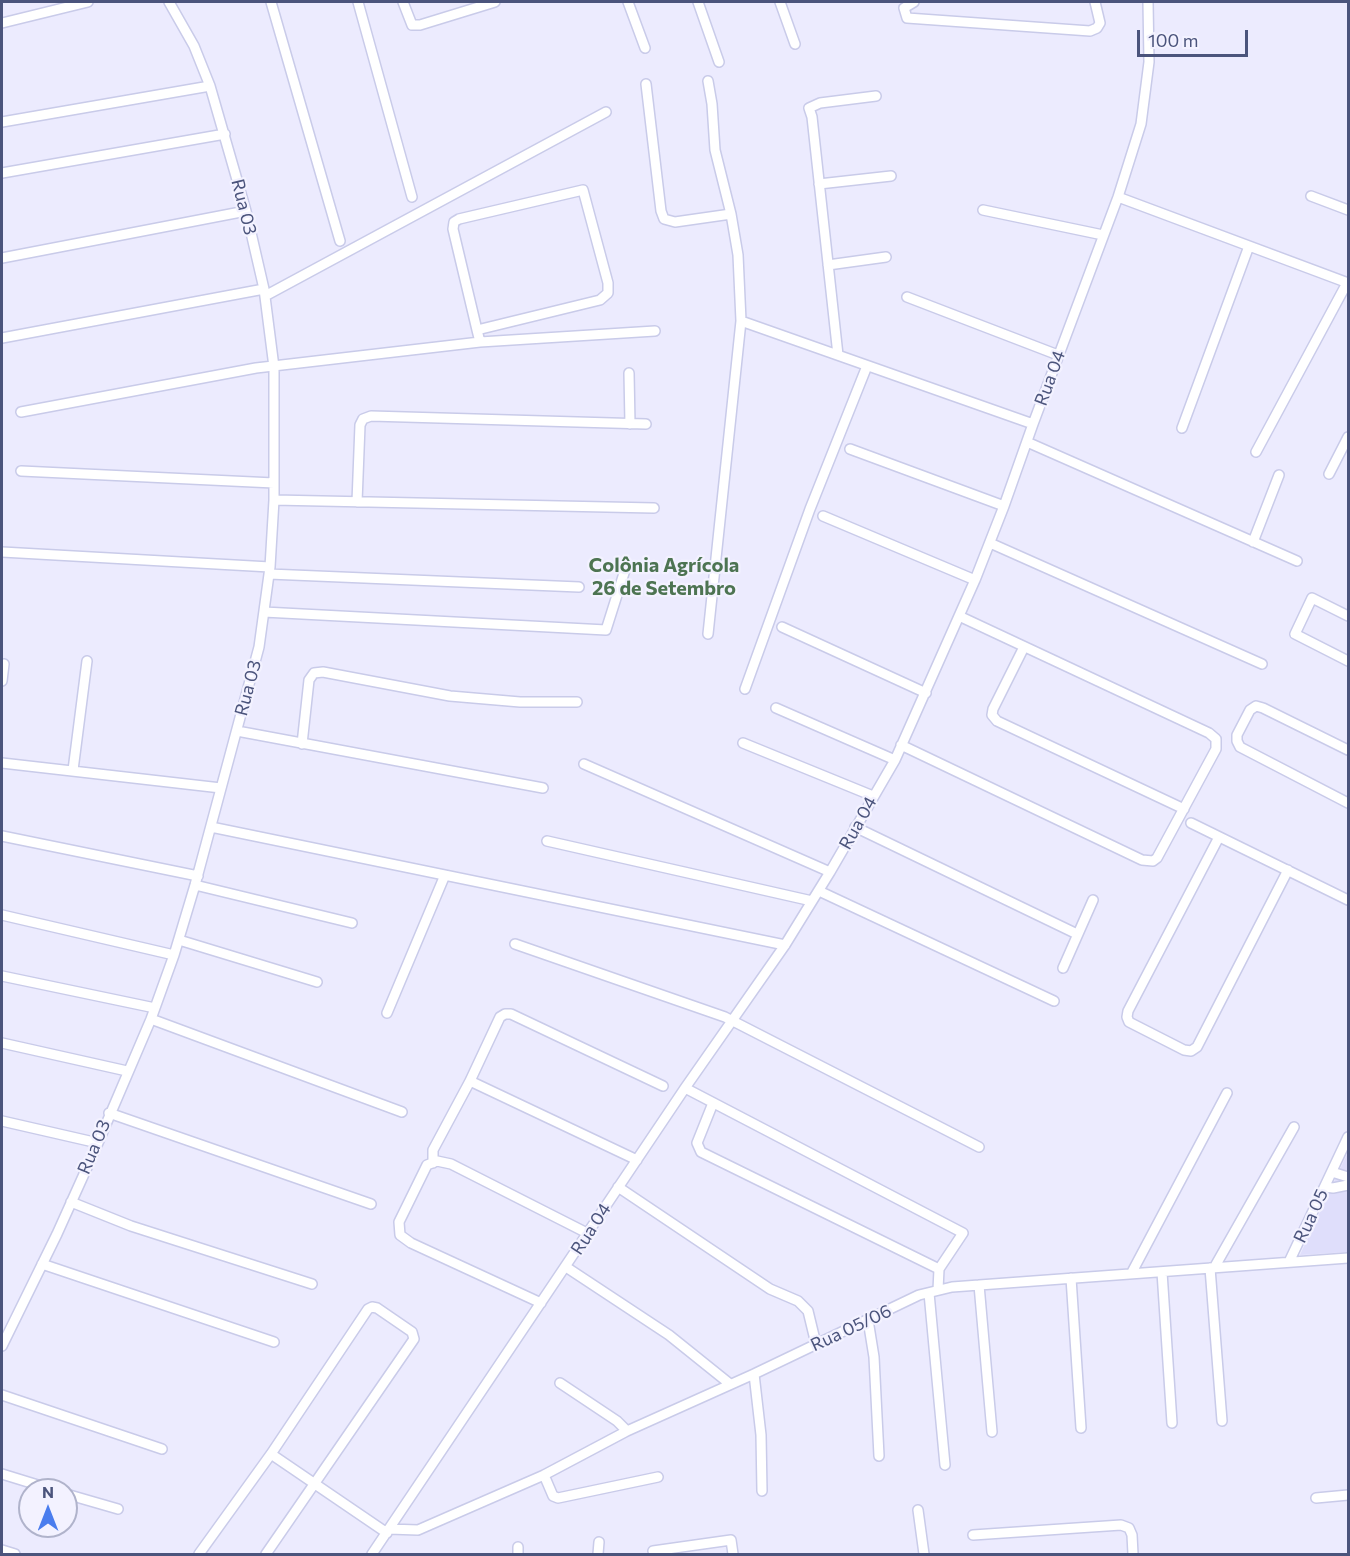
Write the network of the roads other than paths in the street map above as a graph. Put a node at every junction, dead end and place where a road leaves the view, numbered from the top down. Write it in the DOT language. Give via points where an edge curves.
graph roads {
  1 [pos="88,2"];
  2 [pos="169,2"];
  3 [pos="271,2"];
  4 [pos="358,2"];
  5 [pos="403,2"];
  6 [pos="495,2"];
  7 [pos="628,2"];
  8 [pos="698,2"];
  9 [pos="780,2"];
  10 [pos="914,2"];
  11 [pos="1095,2"];
  12 [pos="1148,2"];
  13 [pos="2,23"];
  14 [pos="795,44"];
  15 [pos="645,48"];
  16 [pos="719,62"];
  17 [pos="708,81"];
  18 [pos="646,84"];
  19 [pos="210,86"];
  20 [pos="876,96"];
  21 [pos="606,112"];
  22 [pos="2,122"];
  23 [pos="225,134"];
  24 [pos="2,173"];
  25 [pos="891,176"];
  26 [pos="819,184"];
  27 [pos="412,196"];
  28 [pos="1311,196"];
  29 [pos="1118,197"];
  30 [pos="983,210"];
  31 [pos="1348,210"];
  32 [pos="246,211"];
  33 [pos="731,214"];
  34 [pos="1103,236"];
  35 [pos="340,241"];
  36 [pos="1248,246"];
  37 [pos="886,257"];
  38 [pos="2,258"];
  39 [pos="828,265"];
  40 [pos="1348,283"];
  41 [pos="264,292"];
  42 [pos="907,297"];
  43 [pos="741,321"];
  44 [pos="477,330"];
  45 [pos="655,331"];
  46 [pos="2,338"];
  47 [pos="480,342"];
  48 [pos="838,355"];
  49 [pos="1058,355"];
  50 [pos="867,366"];
  51 [pos="274,367"];
  52 [pos="629,373"];
  53 [pos="21,412"];
  54 [pos="630,424"];
  55 [pos="646,424"];
  56 [pos="1033,424"];
  57 [pos="1182,428"];
  58 [pos="1348,437"];
  59 [pos="1027,442"];
  60 [pos="850,449"];
  61 [pos="1256,452"];
  62 [pos="21,471"];
  63 [pos="1329,474"];
  64 [pos="1279,475"];
  65 [pos="274,483"];
  66 [pos="274,500"];
  67 [pos="357,502"];
  68 [pos="1005,506"];
  69 [pos="654,508"];
  70 [pos="823,516"];
  71 [pos="1253,542"];
  72 [pos="990,543"];
  73 [pos="2,552"];
  74 [pos="1297,561"];
  75 [pos="270,570"];
  76 [pos="626,570"];
  77 [pos="975,580"];
  78 [pos="579,587"];
  79 [pos="264,612"];
  80 [pos="959,616"];
  81 [pos="1348,616"];
  82 [pos="782,627"];
  83 [pos="708,634"];
  84 [pos="1024,646"];
  85 [pos="87,661"];
  86 [pos="1348,661"];
  87 [pos="4,664"];
  88 [pos="1262,664"];
  89 [pos="2,681"];
  90 [pos="745,689"];
  91 [pos="926,693"];
  92 [pos="577,702"];
  93 [pos="776,708"];
  94 [pos="237,731"];
  95 [pos="743,743"];
  96 [pos="302,744"];
  97 [pos="901,746"];
  98 [pos="1348,750"];
  99 [pos="895,760"];
  100 [pos="2,763"];
  101 [pos="584,764"];
  102 [pos="73,770"];
  103 [pos="221,788"];
  104 [pos="543,788"];
  105 [pos="873,796"];
  106 [pos="1348,803"];
  107 [pos="1184,809"];
  108 [pos="1191,823"];
  109 [pos="211,827"];
  110 [pos="855,827"];
  111 [pos="2,836"];
  112 [pos="1219,837"];
  113 [pos="547,841"];
  114 [pos="1288,870"];
  115 [pos="830,872"];
  116 [pos="445,875"];
  117 [pos="197,880"];
  118 [pos="819,891"];
  119 [pos="1093,900"];
  120 [pos="1348,900"];
  121 [pos="812,901"];
  122 [pos="2,915"];
  123 [pos="352,923"];
  124 [pos="1077,934"];
  125 [pos="179,940"];
  126 [pos="515,944"];
  127 [pos="785,945"];
  128 [pos="174,955"];
  129 [pos="1063,968"];
  130 [pos="2,976"];
  131 [pos="317,982"];
  132 [pos="1054,1001"];
  133 [pos="155,1008"];
  134 [pos="387,1013"];
  135 [pos="151,1019"];
  136 [pos="732,1021"];
  137 [pos="2,1043"];
  138 [pos="127,1071"];
  139 [pos="470,1082"];
  140 [pos="663,1086"];
  141 [pos="685,1088"];
  142 [pos="1227,1093"];
  143 [pos="713,1103"];
  144 [pos="402,1112"];
  145 [pos="109,1113"];
  146 [pos="2,1122"];
  147 [pos="1294,1127"];
  148 [pos="1348,1137"];
  149 [pos="98,1143"];
  150 [pos="979,1147"];
  151 [pos="637,1160"];
  152 [pos="433,1163"];
  153 [pos="1332,1172"];
  154 [pos="1348,1177"];
  155 [pos="1348,1185"];
  156 [pos="618,1187"];
  157 [pos="1325,1187"];
  158 [pos="71,1202"];
  159 [pos="371,1204"];
  160 [pos="587,1233"];
  161 [pos="1348,1258"];
  162 [pos="1289,1262"];
  163 [pos="42,1263"];
  164 [pos="566,1267"];
  165 [pos="1212,1268"];
  166 [pos="939,1269"];
  167 [pos="1162,1272"];
  168 [pos="1131,1274"];
  169 [pos="1071,1278"];
  170 [pos="312,1284"];
  171 [pos="979,1285"];
  172 [pos="933,1292"];
  173 [pos="541,1303"];
  174 [pos="868,1320"];
  175 [pos="274,1342"];
  176 [pos="816,1344"];
  177 [pos="2,1346"];
  178 [pos="754,1374"];
  179 [pos="560,1383"];
  180 [pos="730,1384"];
  181 [pos="2,1395"];
  182 [pos="1222,1421"];
  183 [pos="1172,1423"];
  184 [pos="1081,1428"];
  185 [pos="627,1431"];
  186 [pos="992,1432"];
  187 [pos="162,1449"];
  188 [pos="271,1454"];
  189 [pos="879,1456"];
  190 [pos="945,1465"];
  191 [pos="2,1474"];
  192 [pos="544,1476"];
  193 [pos="658,1477"];
  194 [pos="18,1479"];
  195 [pos="316,1484"];
  196 [pos="762,1491"];
  197 [pos="1348,1495"];
  198 [pos="78,1497"];
  199 [pos="1316,1498"];
  200 [pos="118,1509"];
  201 [pos="918,1510"];
  202 [pos="388,1531"];
  203 [pos="973,1534"];
  204 [pos="599,1542"];
  205 [pos="2,1550"];
  206 [pos="654,1551"];
  207 [pos="15,1554"];
  208 [pos="200,1554"];
  209 [pos="266,1554"];
  210 [pos="372,1554"];
  211 [pos="598,1554"];
  212 [pos="733,1554"];
  213 [pos="924,1554"];
  214 [pos="1133,1554"];
  1 -- 13 [label="street"];
  2 -- 19 [label="street, Rua 03" via="194,46"];
  3 -- 35 [label="street"];
  4 -- 27 [label="street"];
  5 -- 6 [label="street" via="412,25 420,26"];
  7 -- 15 [label="street"];
  8 -- 16 [label="street"];
  9 -- 14 [label="street"];
  10 -- 11 [label="street" via="904,9 907,18 1090,31 1100,23"];
  12 -- 29 [label="street, Rua 04" via="1149,62 1141,124"];
  17 -- 33 [label="street" via="715,150"];
  18 -- 33 [label="street" via="664,219 675,222"];
  19 -- 22 [label="street"];
  19 -- 23 [label="street, Rua 03"];
  20 -- 26 [label="street" via="809,108"];
  21 -- 41 [label="street"];
  23 -- 24 [label="street"];
  23 -- 32 [label="street, Rua 03"];
  25 -- 26 [label="street"];
  26 -- 39 [label="street"];
  28 -- 31 [label="street"];
  29 -- 34 [label="street, Rua 04"];
  29 -- 36 [label="street"];
  30 -- 34 [label="street"];
  32 -- 38 [label="street"];
  32 -- 41 [label="street, Rua 03"];
  33 -- 43 [label="street" via="738,255"];
  34 -- 49 [label="street, Rua 04"];
  36 -- 40 [label="street"];
  36 -- 57 [label="street"];
  37 -- 39 [label="street"];
  39 -- 48 [label="street"];
  40 -- 61 [label="street"];
  41 -- 46 [label="street"];
  41 -- 51 [label="street, Rua 03"];
  42 -- 49 [label="street"];
  43 -- 48 [label="street"];
  43 -- 83 [label="street"];
  44 -- 44 [label="street" via="454,222 583,190 608,293 600,300"];
  44 -- 47 [label="street"];
  45 -- 47 [label="street"];
  47 -- 51 [label="street"];
  48 -- 50 [label="street"];
  49 -- 56 [label="street, Rua 04"];
  50 -- 56 [label="street"];
  50 -- 90 [label="street"];
  51 -- 53 [label="street"];
  51 -- 65 [label="street, Rua 03"];
  52 -- 54 [label="street"];
  54 -- 55 [label="street"];
  54 -- 67 [label="street" via="363,419"];
  56 -- 59 [label="street, Rua 04"];
  58 -- 63 [label="street"];
  59 -- 68 [label="street, Rua 04"];
  59 -- 71 [label="street"];
  60 -- 68 [label="street"];
  62 -- 65 [label="street"];
  64 -- 71 [label="street"];
  65 -- 66 [label="street, Rua 03"];
  66 -- 67 [label="street"];
  66 -- 75 [label="street, Rua 03"];
  67 -- 69 [label="street"];
  68 -- 72 [label="street, Rua 04"];
  70 -- 77 [label="street"];
  71 -- 74 [label="street"];
  72 -- 77 [label="street, Rua 04"];
  72 -- 88 [label="street"];
  73 -- 75 [label="street"];
  75 -- 78 [label="street"];
  75 -- 79 [label="street, Rua 03"];
  76 -- 79 [label="street" via="606,630"];
  77 -- 80 [label="street, Rua 04"];
  79 -- 94 [label="street, Rua 03"];
  80 -- 84 [label="street"];
  80 -- 91 [label="street, Rua 04"];
  81 -- 86 [label="street" via="1312,598 1295,634"];
  82 -- 91 [label="street"];
  84 -- 107 [label="street" via="993,709 997,721"];
  84 -- 107 [label="street" via="1216,739 1216,749"];
  85 -- 102 [label="street"];
  87 -- 89 [label="street"];
  91 -- 97 [label="street, Rua 04"];
  92 -- 96 [label="street" via="450,696 314,673 309,680"];
  93 -- 99 [label="street"];
  94 -- 96 [label="street"];
  94 -- 103 [label="street, Rua 03"];
  95 -- 105 [label="street"];
  96 -- 104 [label="street"];
  97 -- 99 [label="street, Rua 04"];
  97 -- 107 [label="street" via="1142,860 1157,858"];
  98 -- 106 [label="street" via="1256,706 1237,735 1240,747"];
  99 -- 105 [label="street, Rua 04"];
  100 -- 102 [label="street"];
  101 -- 115 [label="street"];
  102 -- 103 [label="street"];
  103 -- 109 [label="street, Rua 03"];
  105 -- 110 [label="street, Rua 04"];
  108 -- 112 [label="street"];
  109 -- 116 [label="street"];
  109 -- 117 [label="street, Rua 03"];
  110 -- 115 [label="street, Rua 04"];
  110 -- 124 [label="street"];
  111 -- 117 [label="street"];
  112 -- 114 [label="street"];
  112 -- 114 [label="street" via="1127,1017 1129,1022 1184,1050 1197,1047"];
  113 -- 121 [label="street"];
  114 -- 120 [label="street"];
  115 -- 118 [label="street, Rua 04"];
  116 -- 127 [label="street"];
  116 -- 134 [label="street"];
  117 -- 123 [label="street"];
  117 -- 125 [label="street, Rua 03"];
  118 -- 121 [label="street, Rua 04"];
  118 -- 132 [label="street"];
  119 -- 124 [label="street"];
  121 -- 127 [label="street, Rua 04"];
  122 -- 128 [label="street"];
  124 -- 129 [label="street"];
  125 -- 128 [label="street, Rua 03"];
  125 -- 131 [label="street"];
  126 -- 136 [label="street"];
  127 -- 136 [label="street, Rua 04"];
  128 -- 133 [label="street, Rua 03"];
  130 -- 133 [label="street"];
  133 -- 135 [label="street, Rua 03"];
  135 -- 138 [label="street, Rua 03"];
  135 -- 144 [label="street"];
  136 -- 141 [label="street, Rua 04"];
  136 -- 150 [label="street"];
  137 -- 138 [label="street"];
  138 -- 145 [label="street, Rua 03"];
  139 -- 140 [label="street" via="500,1017 511,1014"];
  139 -- 151 [label="street"];
  139 -- 152 [label="street" via="433,1150"];
  141 -- 143 [label="street"];
  141 -- 151 [label="street, Rua 04"];
  142 -- 168 [label="street"];
  143 -- 166 [label="street" via="698,1143 701,1152"];
  143 -- 166 [label="street" via="963,1233"];
  145 -- 149 [label="street, Rua 03"];
  145 -- 159 [label="street"];
  146 -- 149 [label="street"];
  147 -- 165 [label="street"];
  148 -- 153 [label="street, Rua 05"];
  149 -- 158 [label="street, Rua 03"];
  151 -- 156 [label="street, Rua 04"];
  152 -- 160 [label="street" via="451,1164"];
  152 -- 173 [label="street" via="427,1165 399,1222 400,1235"];
  153 -- 154 [label="street"];
  153 -- 157 [label="street, Rua 05"];
  155 -- 157 [label="street"];
  156 -- 160 [label="street, Rua 04"];
  156 -- 176 [label="street" via="770,1289 798,1301 808,1311"];
  157 -- 162 [label="street, Rua 05"];
  158 -- 163 [label="street, Rua 03"];
  158 -- 170 [label="street" via="131,1226"];
  160 -- 164 [label="street, Rua 04"];
  161 -- 162 [label="street, Rua 05/06"];
  162 -- 165 [label="street, Rua 05/06"];
  163 -- 175 [label="street"];
  163 -- 177 [label="street, Rua 03"];
  164 -- 173 [label="street, Rua 04"];
  164 -- 180 [label="street" via="669,1335"];
  165 -- 167 [label="street, Rua 05/06"];
  165 -- 182 [label="street"];
  166 -- 172 [label="street"];
  167 -- 168 [label="street, Rua 05/06"];
  167 -- 183 [label="street"];
  168 -- 169 [label="street, Rua 05/06"];
  169 -- 171 [label="street, Rua 05/06"];
  169 -- 184 [label="street"];
  171 -- 172 [label="street, Rua 05/06"];
  171 -- 186 [label="street"];
  172 -- 174 [label="street, Rua 05/06"];
  172 -- 190 [label="street"];
  173 -- 202 [label="street, Rua 04"];
  174 -- 176 [label="street, Rua 05/06"];
  174 -- 189 [label="street"];
  176 -- 178 [label="street, Rua 05/06"];
  178 -- 180 [label="street, Rua 05/06"];
  178 -- 196 [label="street"];
  179 -- 185 [label="street"];
  180 -- 185 [label="street, Rua 05/06"];
  181 -- 187 [label="street"];
  185 -- 192 [label="street, Rua 05/06"];
  188 -- 195 [label="street"];
  188 -- 195 [label="street" via="368,1309 377,1308 412,1332 414,1339"];
  188 -- 208 [label="street"];
  191 -- 194 [label="street"];
  192 -- 193 [label="street" via="553,1496 558,1498"];
  192 -- 202 [label="street, Rua 05/06" via="418,1530"];
  195 -- 202 [label="street"];
  195 -- 209 [label="street"];
  197 -- 199 [label="street"];
  198 -- 200 [label="street"];
  201 -- 213 [label="street"];
  202 -- 210 [label="street, Rua 04"];
  203 -- 214 [label="street" via="1121,1525 1129,1528 1132,1535"];
  204 -- 211 [label="street"];
  205 -- 207 [label="street"];
  206 -- 212 [label="street" via="731,1540"];
}
